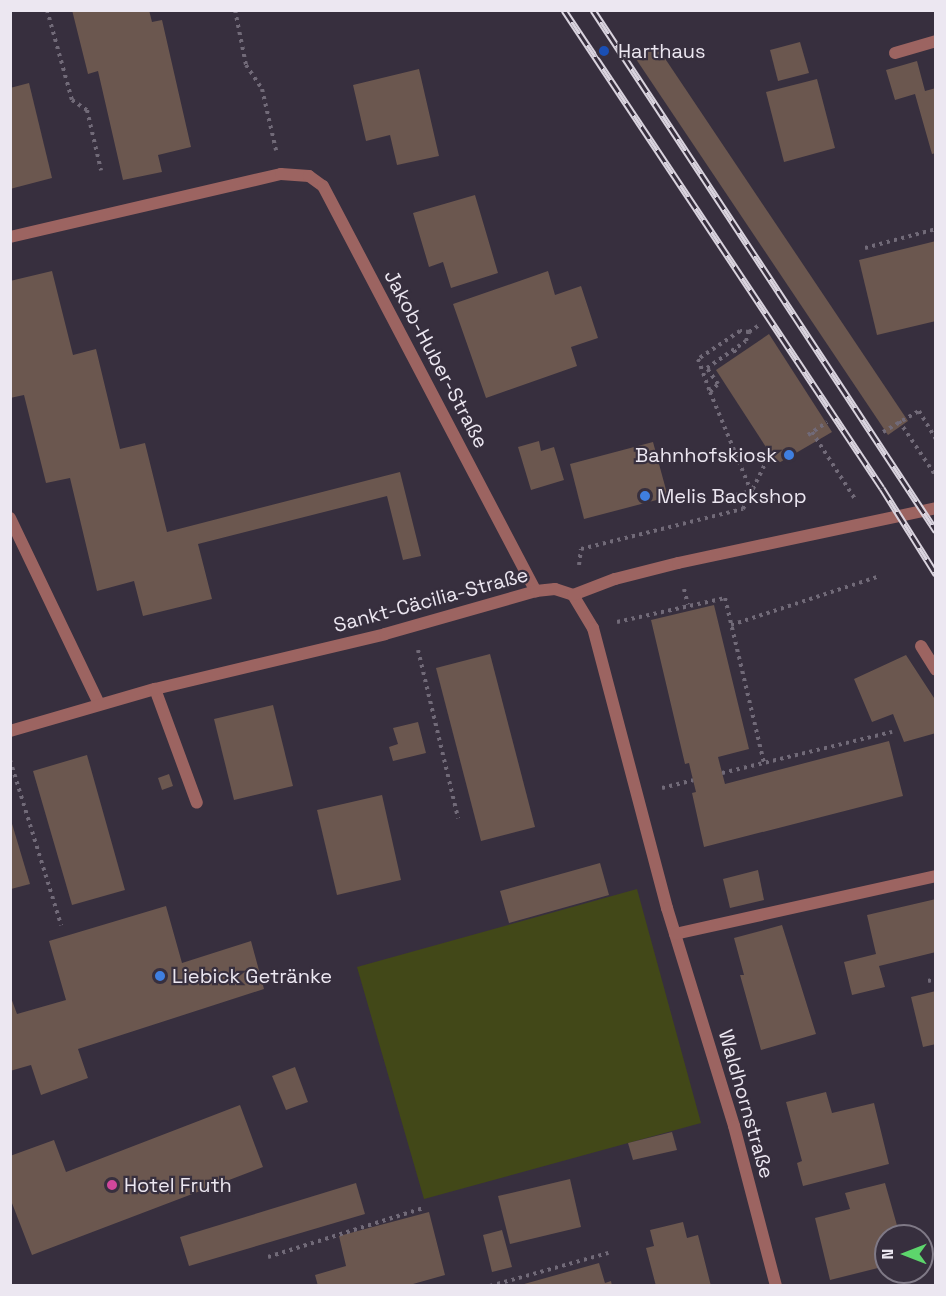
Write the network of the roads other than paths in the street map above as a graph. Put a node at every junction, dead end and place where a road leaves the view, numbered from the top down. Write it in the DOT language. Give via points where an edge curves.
graph roads {
  1 [pos="936,41"];
  2 [pos="895,53"];
  3 [pos="10,237"];
  4 [pos="936,508"];
  5 [pos="10,518"];
  6 [pos="536,591"];
  7 [pos="573,595"];
  8 [pos="921,646"];
  9 [pos="936,670"];
  10 [pos="155,689"];
  11 [pos="99,704"];
  12 [pos="10,731"];
  13 [pos="197,803"];
  14 [pos="936,876"];
  15 [pos="675,934"];
  16 [pos="777,1286"];
  1 -- 2 [label="street"];
  3 -- 6 [label="street, Jakob-Huber-Straße" via="280,174 309,176 323,186"];
  4 -- 7 [label="street" via="615,579"];
  5 -- 11 [label="street"];
  6 -- 7 [label="street, Sankt-Cäcilia-Straße" via="555,589"];
  6 -- 10 [label="street, Sankt-Cäcilia-Straße" via="412,627"];
  7 -- 15 [label="street, Waldhornstraße" via="593,628"];
  8 -- 9 [label="street"];
  10 -- 11 [label="street, Sankt-Cäcilia-Straße"];
  10 -- 13 [label="street"];
  11 -- 12 [label="street, Sankt-Cäcilia-Straße"];
  14 -- 15 [label="street"];
  15 -- 16 [label="street, Waldhornstraße"];
}
